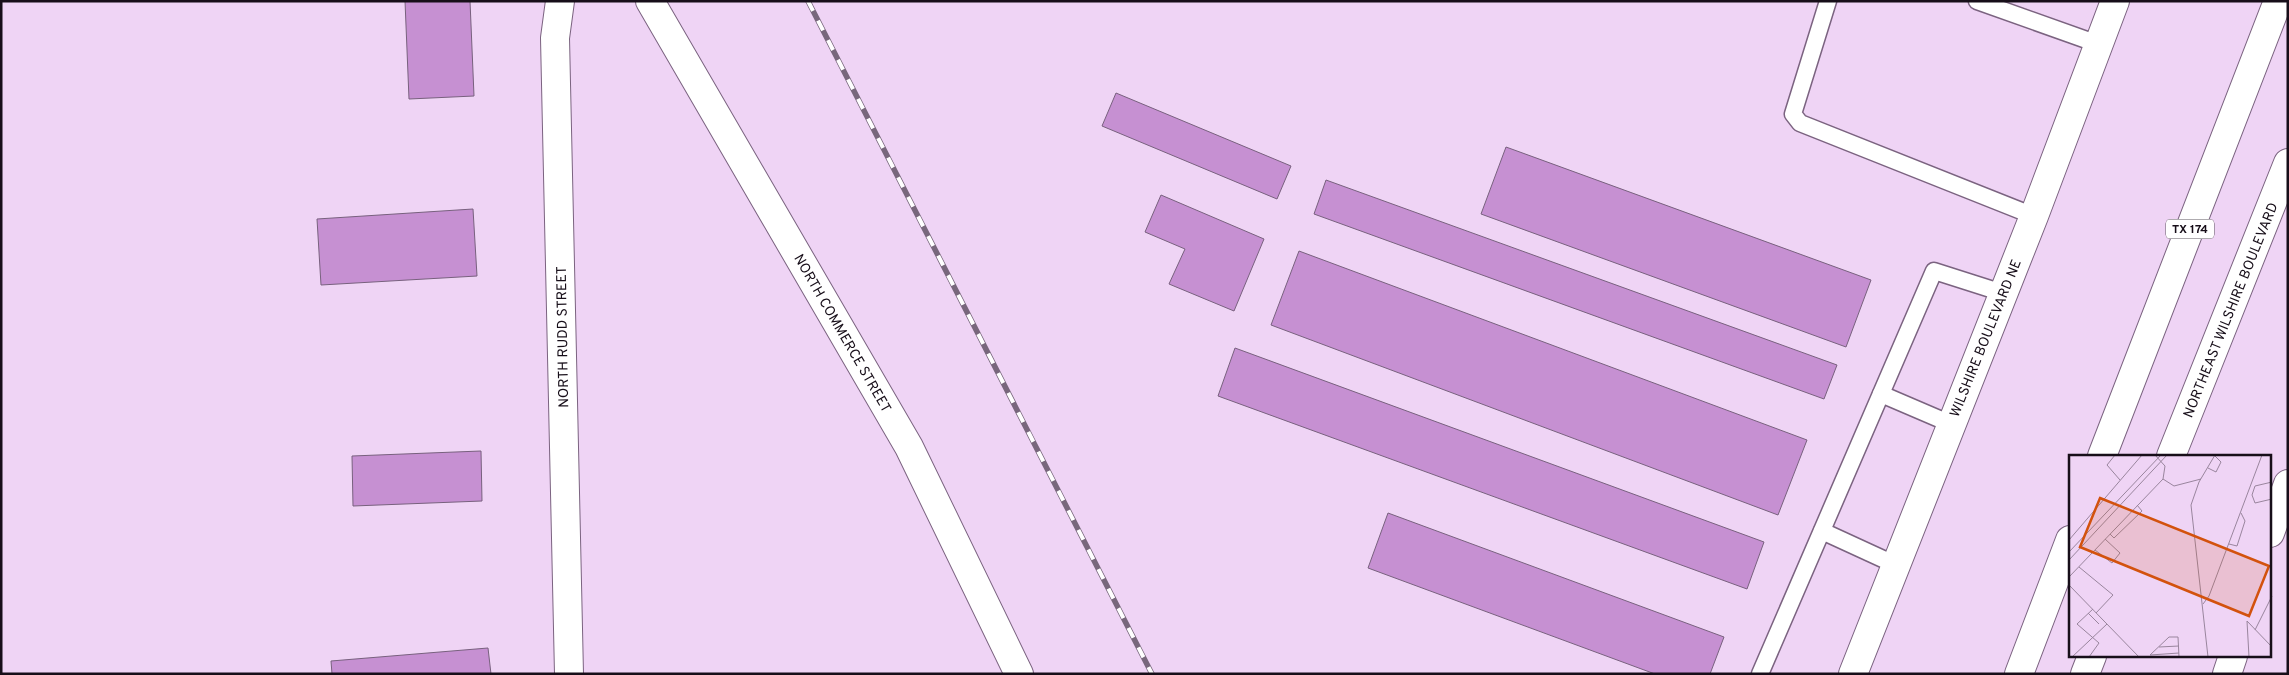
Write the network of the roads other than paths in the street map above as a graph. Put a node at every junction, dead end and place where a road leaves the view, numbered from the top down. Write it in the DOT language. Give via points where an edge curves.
graph roads {
  1 [pos="560,1"];
  2 [pos="650,1"];
  3 [pos="1828,1"];
  4 [pos="1977,1"];
  5 [pos="2115,1"];
  6 [pos="2278,1"];
  7 [pos="2098,44"];
  8 [pos="2288,163"];
  9 [pos="2034,216"];
  10 [pos="2003,293"];
  11 [pos="1881,394"];
  12 [pos="1951,424"];
  13 [pos="2102,455"];
  14 [pos="2172,455"];
  15 [pos="2288,484"];
  16 [pos="2272,528"];
  17 [pos="1822,531"];
  18 [pos="2069,543"];
  19 [pos="1896,565"];
  20 [pos="2091,658"];
  21 [pos="2232,658"];
  22 [pos="569,674"];
  23 [pos="1019,674"];
  24 [pos="1760,674"];
  25 [pos="1853,674"];
  26 [pos="2018,674"];
  27 [pos="2085,674"];
  28 [pos="2227,674"];
  1 -- 22 [label="street, NORTH RUDD STREET" via="555,48"];
  2 -- 23 [label="street, NORTH COMMERCE STREET" via="909,446"];
  3 -- 9 [label="lane" via="1793,114 1796,120"];
  4 -- 7 [label="lane"];
  5 -- 7 [label="street, WILSHIRE BOULEVARD NE"];
  6 -- 13 [label="street, TX 174"];
  7 -- 9 [label="street, WILSHIRE BOULEVARD NE"];
  8 -- 14 [label="street, NORTHEAST WILSHIRE BOULEVARD"];
  9 -- 10 [label="street, WILSHIRE BOULEVARD NE"];
  10 -- 11 [label="lane" via="1934,271"];
  10 -- 12 [label="street, WILSHIRE BOULEVARD NE"];
  11 -- 12 [label="lane"];
  11 -- 17 [label="lane"];
  12 -- 19 [label="street, WILSHIRE BOULEVARD NE"];
  15 -- 16 [label="street"];
  17 -- 19 [label="lane"];
  17 -- 24 [label="lane"];
  18 -- 26 [label="street"];
  19 -- 25 [label="street, WILSHIRE BOULEVARD NE"];
  20 -- 27 [label="street"];
  21 -- 28 [label="street"];
}
